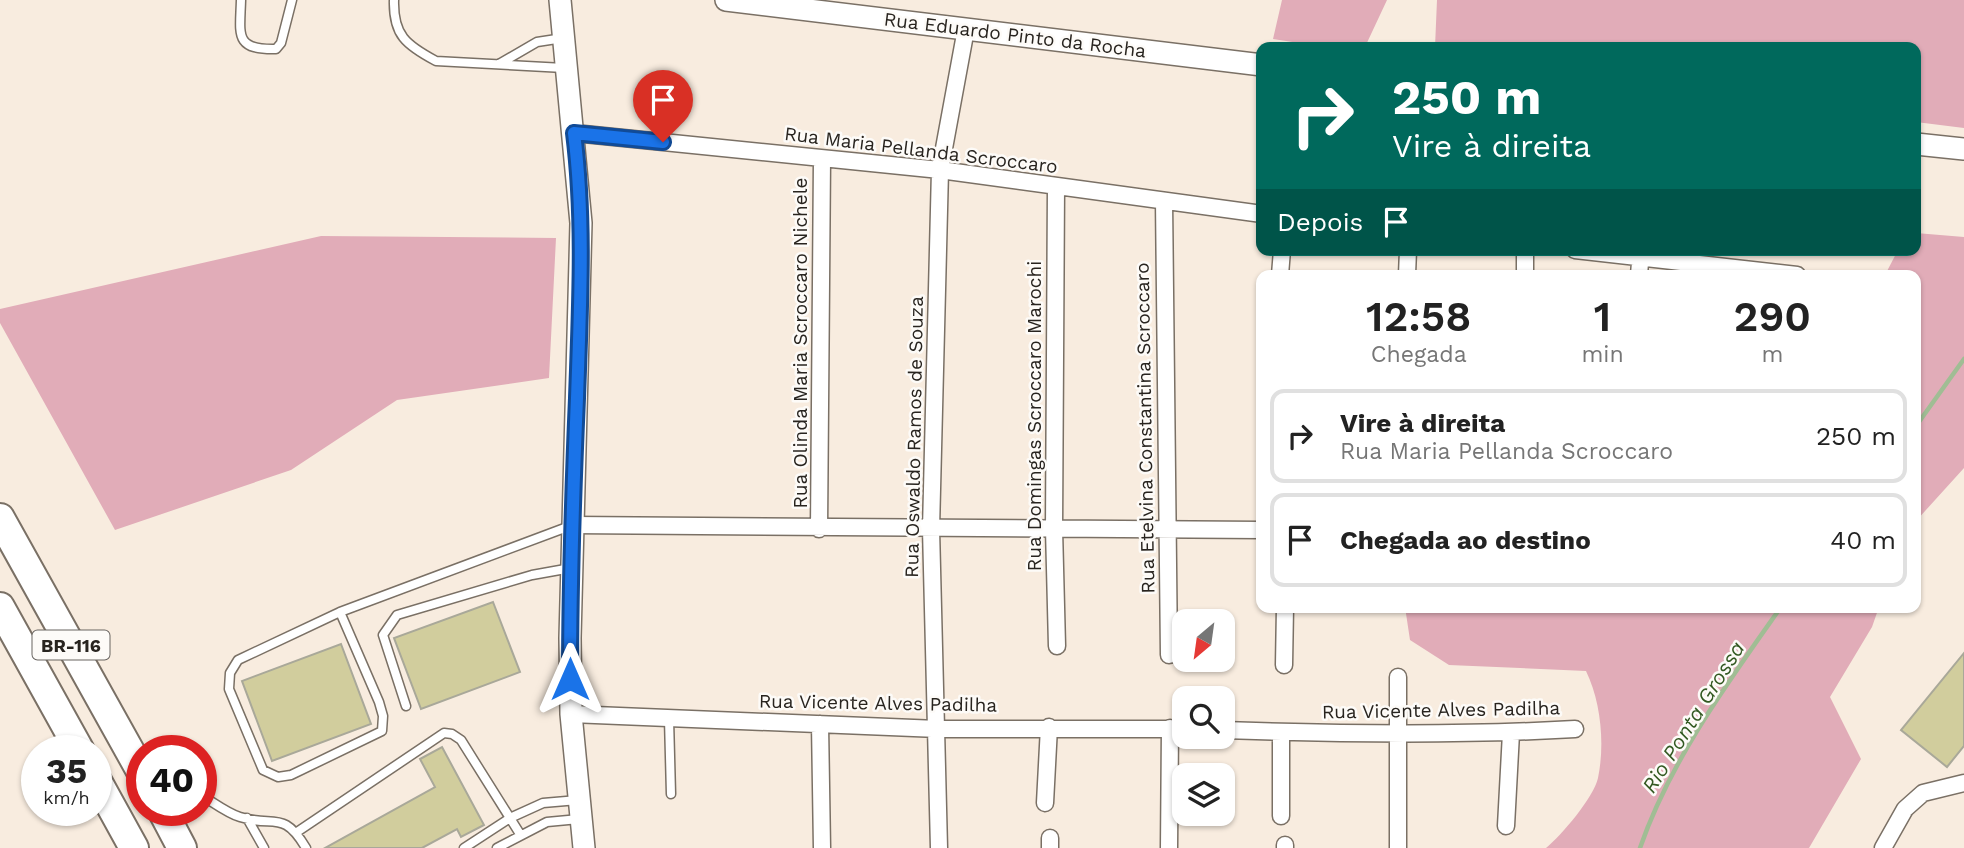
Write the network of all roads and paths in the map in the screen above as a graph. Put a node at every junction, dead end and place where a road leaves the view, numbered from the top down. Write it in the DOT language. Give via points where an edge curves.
graph roads {
  1 [pos="241,0"];
  2 [pos="292,0"];
  3 [pos="394,0"];
  4 [pos="560,0"];
  5 [pos="726,0"];
  6 [pos="966,29"];
  7 [pos="564,38"];
  8 [pos="499,64"];
  9 [pos="1256,64"];
  10 [pos="567,68"];
  11 [pos="574,133"];
  12 [pos="1921,145"];
  13 [pos="1964,149"];
  14 [pos="822,159"];
  15 [pos="940,170"];
  16 [pos="1056,186"];
  17 [pos="1164,201"];
  18 [pos="1256,213"];
  19 [pos="1610,256"];
  20 [pos="1639,261"];
  21 [pos="1741,270"];
  22 [pos="0,518"];
  23 [pos="572,525"];
  24 [pos="819,529"];
  25 [pos="931,529"];
  26 [pos="1054,529"];
  27 [pos="1167,530"];
  28 [pos="1256,530"];
  29 [pos="571,568"];
  30 [pos="0,607"];
  31 [pos="340,612"];
  32 [pos="1284,613"];
  33 [pos="1057,646"];
  34 [pos="1169,654"];
  35 [pos="1284,665"];
  36 [pos="1398,677"];
  37 [pos="406,706"];
  38 [pos="570,714"];
  39 [pos="669,719"];
  40 [pos="820,724"];
  41 [pos="1049,727"];
  42 [pos="937,729"];
  43 [pos="1172,729"];
  44 [pos="1575,729"];
  45 [pos="1235,730"];
  46 [pos="1281,732"];
  47 [pos="1511,733"];
  48 [pos="1399,734"];
  49 [pos="71,735"];
  50 [pos="126,735"];
  51 [pos="1176,749"];
  52 [pos="1964,783"];
  53 [pos="671,794"];
  54 [pos="1045,803"];
  55 [pos="217,804"];
  56 [pos="112,808"];
  57 [pos="579,810"];
  58 [pos="1282,816"];
  59 [pos="247,818"];
  60 [pos="510,818"];
  61 [pos="170,826"];
  62 [pos="1506,826"];
  63 [pos="296,832"];
  64 [pos="520,834"];
  65 [pos="134,848"];
  66 [pos="182,848"];
  67 [pos="264,848"];
  68 [pos="306,848"];
  69 [pos="464,848"];
  70 [pos="497,848"];
  71 [pos="584,848"];
  72 [pos="822,848"];
  73 [pos="939,848"];
  74 [pos="1169,848"];
  75 [pos="1398,848"];
  76 [pos="1883,848"];
  1 -- 2 [label="lane" via="240,35 256,50 276,49 281,43"];
  3 -- 8 [label="lane" via="397,29 420,53 436,61"];
  4 -- 7 [label="street"];
  5 -- 6 [label="street, Rua Eduardo Pinto da Rocha"];
  6 -- 9 [label="street, Rua Eduardo Pinto da Rocha"];
  6 -- 15 [label="street, Rua Oswaldo Ramos de Souza"];
  7 -- 8 [label="lane" via="537,42"];
  7 -- 10 [label="street"];
  8 -- 10 [label="lane"];
  10 -- 11 [label="street"];
  11 -- 14 [label="street, Rua Maria Pellanda Scroccaro"];
  11 -- 23 [label="street" via="582,257"];
  12 -- 13 [label="street"];
  14 -- 15 [label="street, Rua Maria Pellanda Scroccaro"];
  14 -- 24 [label="street, Rua Olinda Maria Scroccaro Nichele"];
  15 -- 16 [label="street, Rua Maria Pellanda Scroccaro"];
  15 -- 25 [label="street, Rua Oswaldo Ramos de Souza"];
  16 -- 17 [label="street, Rua Maria Pellanda Scroccaro"];
  16 -- 26 [label="street, Rua Domingas Scroccaro Marochi"];
  17 -- 18 [label="street, Rua Maria Pellanda Scroccaro"];
  17 -- 27 [label="street, Rua Etelvina Constantina Scroccaro"];
  19 -- 20 [label="street"];
  20 -- 21 [label="street"];
  22 -- 50 [label="highway, BR-116"];
  23 -- 24 [label="street"];
  23 -- 29 [label="street"];
  23 -- 31 [label="lane"];
  24 -- 25 [label="street"];
  25 -- 26 [label="street"];
  25 -- 42 [label="street, Rua Oswaldo Ramos de Souza"];
  26 -- 27 [label="street"];
  26 -- 33 [label="street, Rua Domingas Scroccaro Marochi"];
  27 -- 28 [label="street"];
  27 -- 34 [label="street, Rua Etelvina Constantina Scroccaro"];
  29 -- 37 [label="lane" via="531,575 397,615 383,635"];
  29 -- 38 [label="street"];
  30 -- 49 [label="highway, BR-116"];
  31 -- 31 [label="lane" via="379,702 382,731 291,775 278,776 264,770 229,689 230,673 238,660"];
  32 -- 35 [label="street"];
  36 -- 48 [label="street"];
  38 -- 39 [label="street, Rua Vicente Alves Padilha"];
  38 -- 57 [label="street"];
  39 -- 40 [label="street, Rua Vicente Alves Padilha"];
  39 -- 53 [label="lane"];
  40 -- 42 [label="street, Rua Vicente Alves Padilha"];
  40 -- 72 [label="street"];
  41 -- 42 [label="street, Rua Vicente Alves Padilha"];
  41 -- 43 [label="street, Rua Vicente Alves Padilha"];
  41 -- 54 [label="street"];
  42 -- 73 [label="street, Rua Oswaldo Ramos de Souza"];
  44 -- 47 [label="street, Rua Vicente Alves Padilha"];
  45 -- 46 [label="street, Rua Vicente Alves Padilha"];
  46 -- 48 [label="street, Rua Vicente Alves Padilha"];
  46 -- 58 [label="street"];
  47 -- 48 [label="street, Rua Vicente Alves Padilha"];
  47 -- 62 [label="street"];
  48 -- 75 [label="street"];
  51 -- 74 [label="street"];
  52 -- 76 [label="street" via="1923,793 1905,809"];
  55 -- 59 [label="lane"];
  56 -- 65 [label="highway"];
  57 -- 60 [label="lane" via="543,803"];
  57 -- 64 [label="lane"];
  57 -- 71 [label="street"];
  59 -- 63 [label="lane" via="279,821"];
  59 -- 67 [label="lane"];
  60 -- 63 [label="lane" via="461,740 444,733"];
  60 -- 64 [label="lane"];
  60 -- 69 [label="lane"];
  61 -- 66 [label="highway"];
  63 -- 68 [label="lane"];
  64 -- 70 [label="lane"];
}
